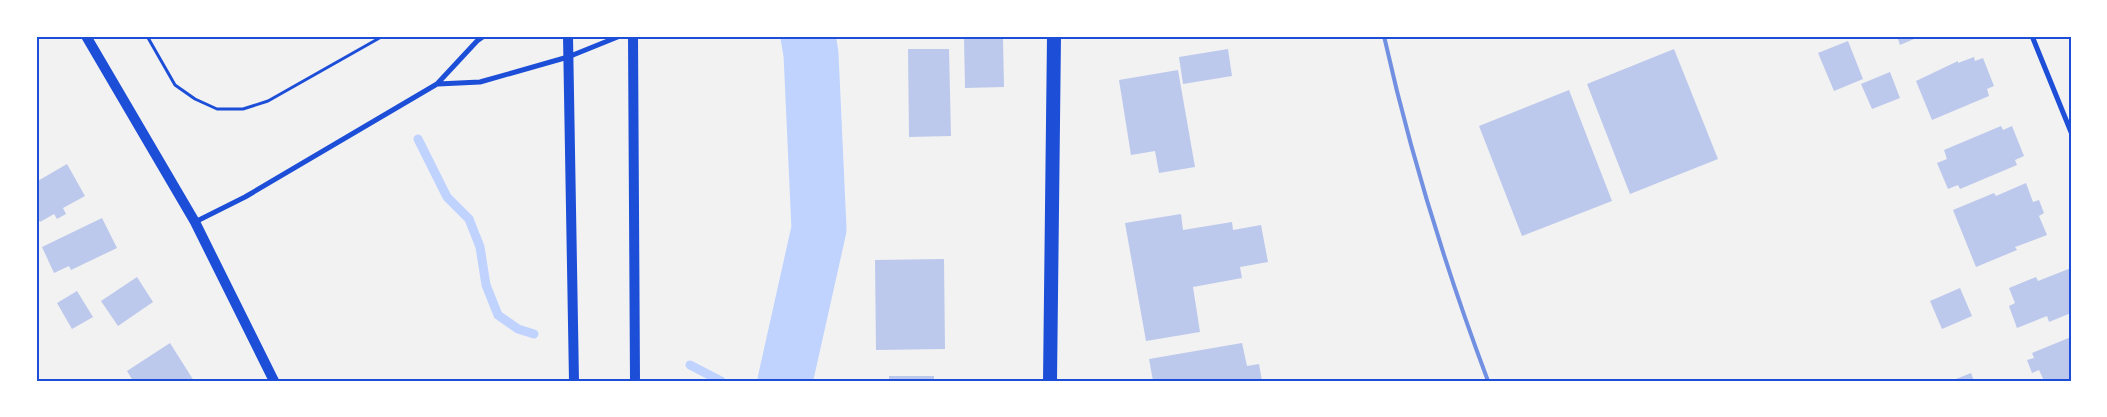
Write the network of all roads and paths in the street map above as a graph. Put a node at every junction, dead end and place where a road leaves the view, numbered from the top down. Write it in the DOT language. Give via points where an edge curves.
graph roads {
  1 [pos="86,36"];
  2 [pos="147,36"];
  3 [pos="383,36"];
  4 [pos="484,36"];
  5 [pos="568,36"];
  6 [pos="620,36"];
  7 [pos="633,36"];
  8 [pos="1054,36"];
  9 [pos="2032,36"];
  10 [pos="568,57"];
  11 [pos="437,84"];
  12 [pos="2071,132"];
  13 [pos="195,222"];
  14 [pos="274,381"];
  15 [pos="574,381"];
  16 [pos="635,381"];
  17 [pos="1050,381"];
  1 -- 13 [label="main road"];
  2 -- 3 [label="path" via="175,85 194,99 217,108 243,109 268,101"];
  4 -- 11 [label="street"];
  5 -- 10 [label="main road"];
  6 -- 10 [label="street"];
  7 -- 16 [label="main road"];
  8 -- 17 [label="highway"];
  9 -- 12 [label="street"];
  10 -- 11 [label="street" via="480,82"];
  10 -- 15 [label="main road"];
  11 -- 13 [label="street" via="245,197"];
  13 -- 14 [label="main road"];
}
